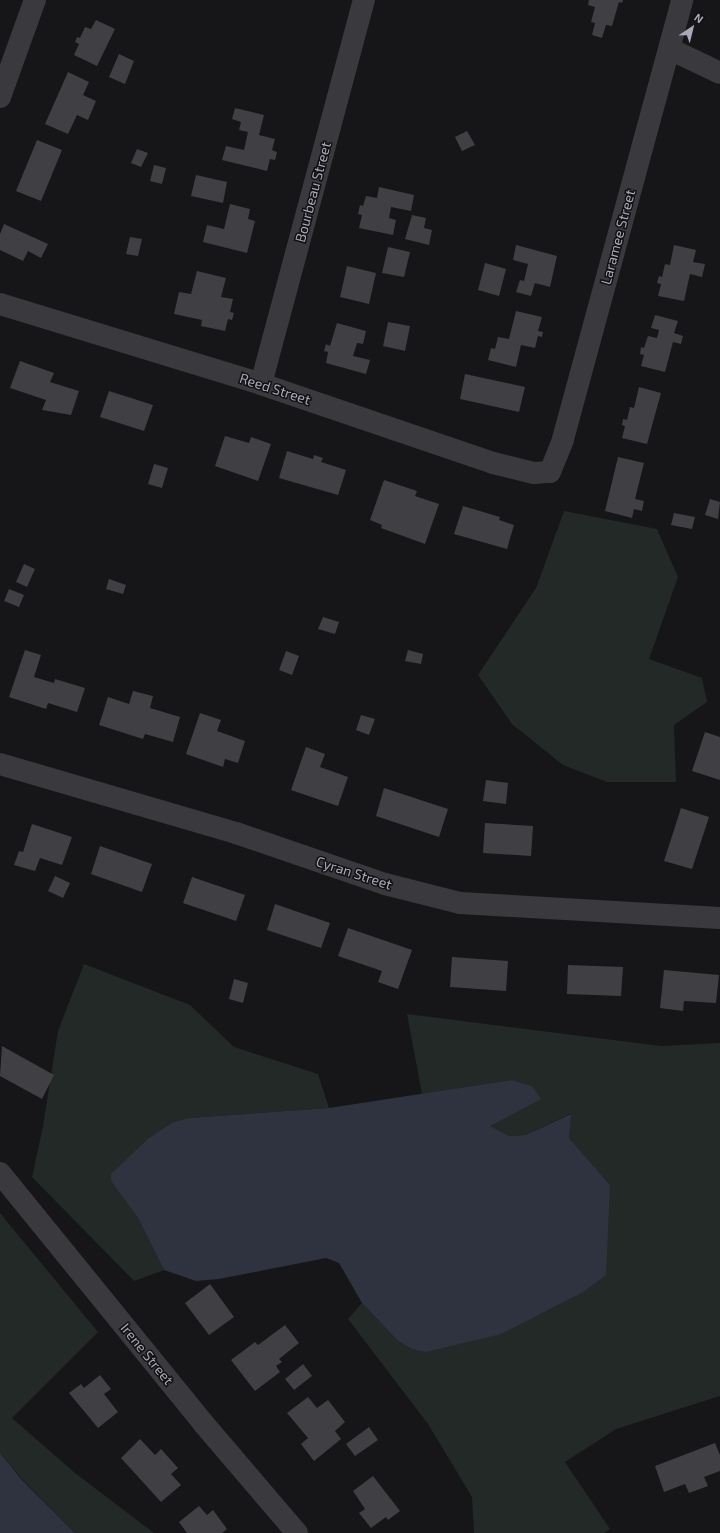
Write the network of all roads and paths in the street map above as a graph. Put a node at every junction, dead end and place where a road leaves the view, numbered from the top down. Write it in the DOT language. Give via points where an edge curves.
graph roads {
  1 [pos="35,0"];
  2 [pos="364,0"];
  3 [pos="682,0"];
  4 [pos="670,49"];
  5 [pos="720,73"];
  6 [pos="0,97"];
  7 [pos="0,304"];
  8 [pos="261,384"];
  9 [pos="550,472"];
  10 [pos="0,764"];
  11 [pos="720,918"];
  12 [pos="0,1173"];
  13 [pos="297,1533"];
  1 -- 6 [label="street"];
  2 -- 8 [label="street, Bourbeau Street"];
  3 -- 4 [label="street, Laramee Street"];
  4 -- 5 [label="street"];
  4 -- 9 [label="street, Laramee Street" via="563,439"];
  7 -- 8 [label="street, Reed Street"];
  8 -- 9 [label="street, Reed Street" via="493,463 534,473"];
  10 -- 11 [label="street, Cyran Street" via="236,834 385,884 460,903"];
  12 -- 13 [label="street, Irene Street" via="203,1423"];
}
